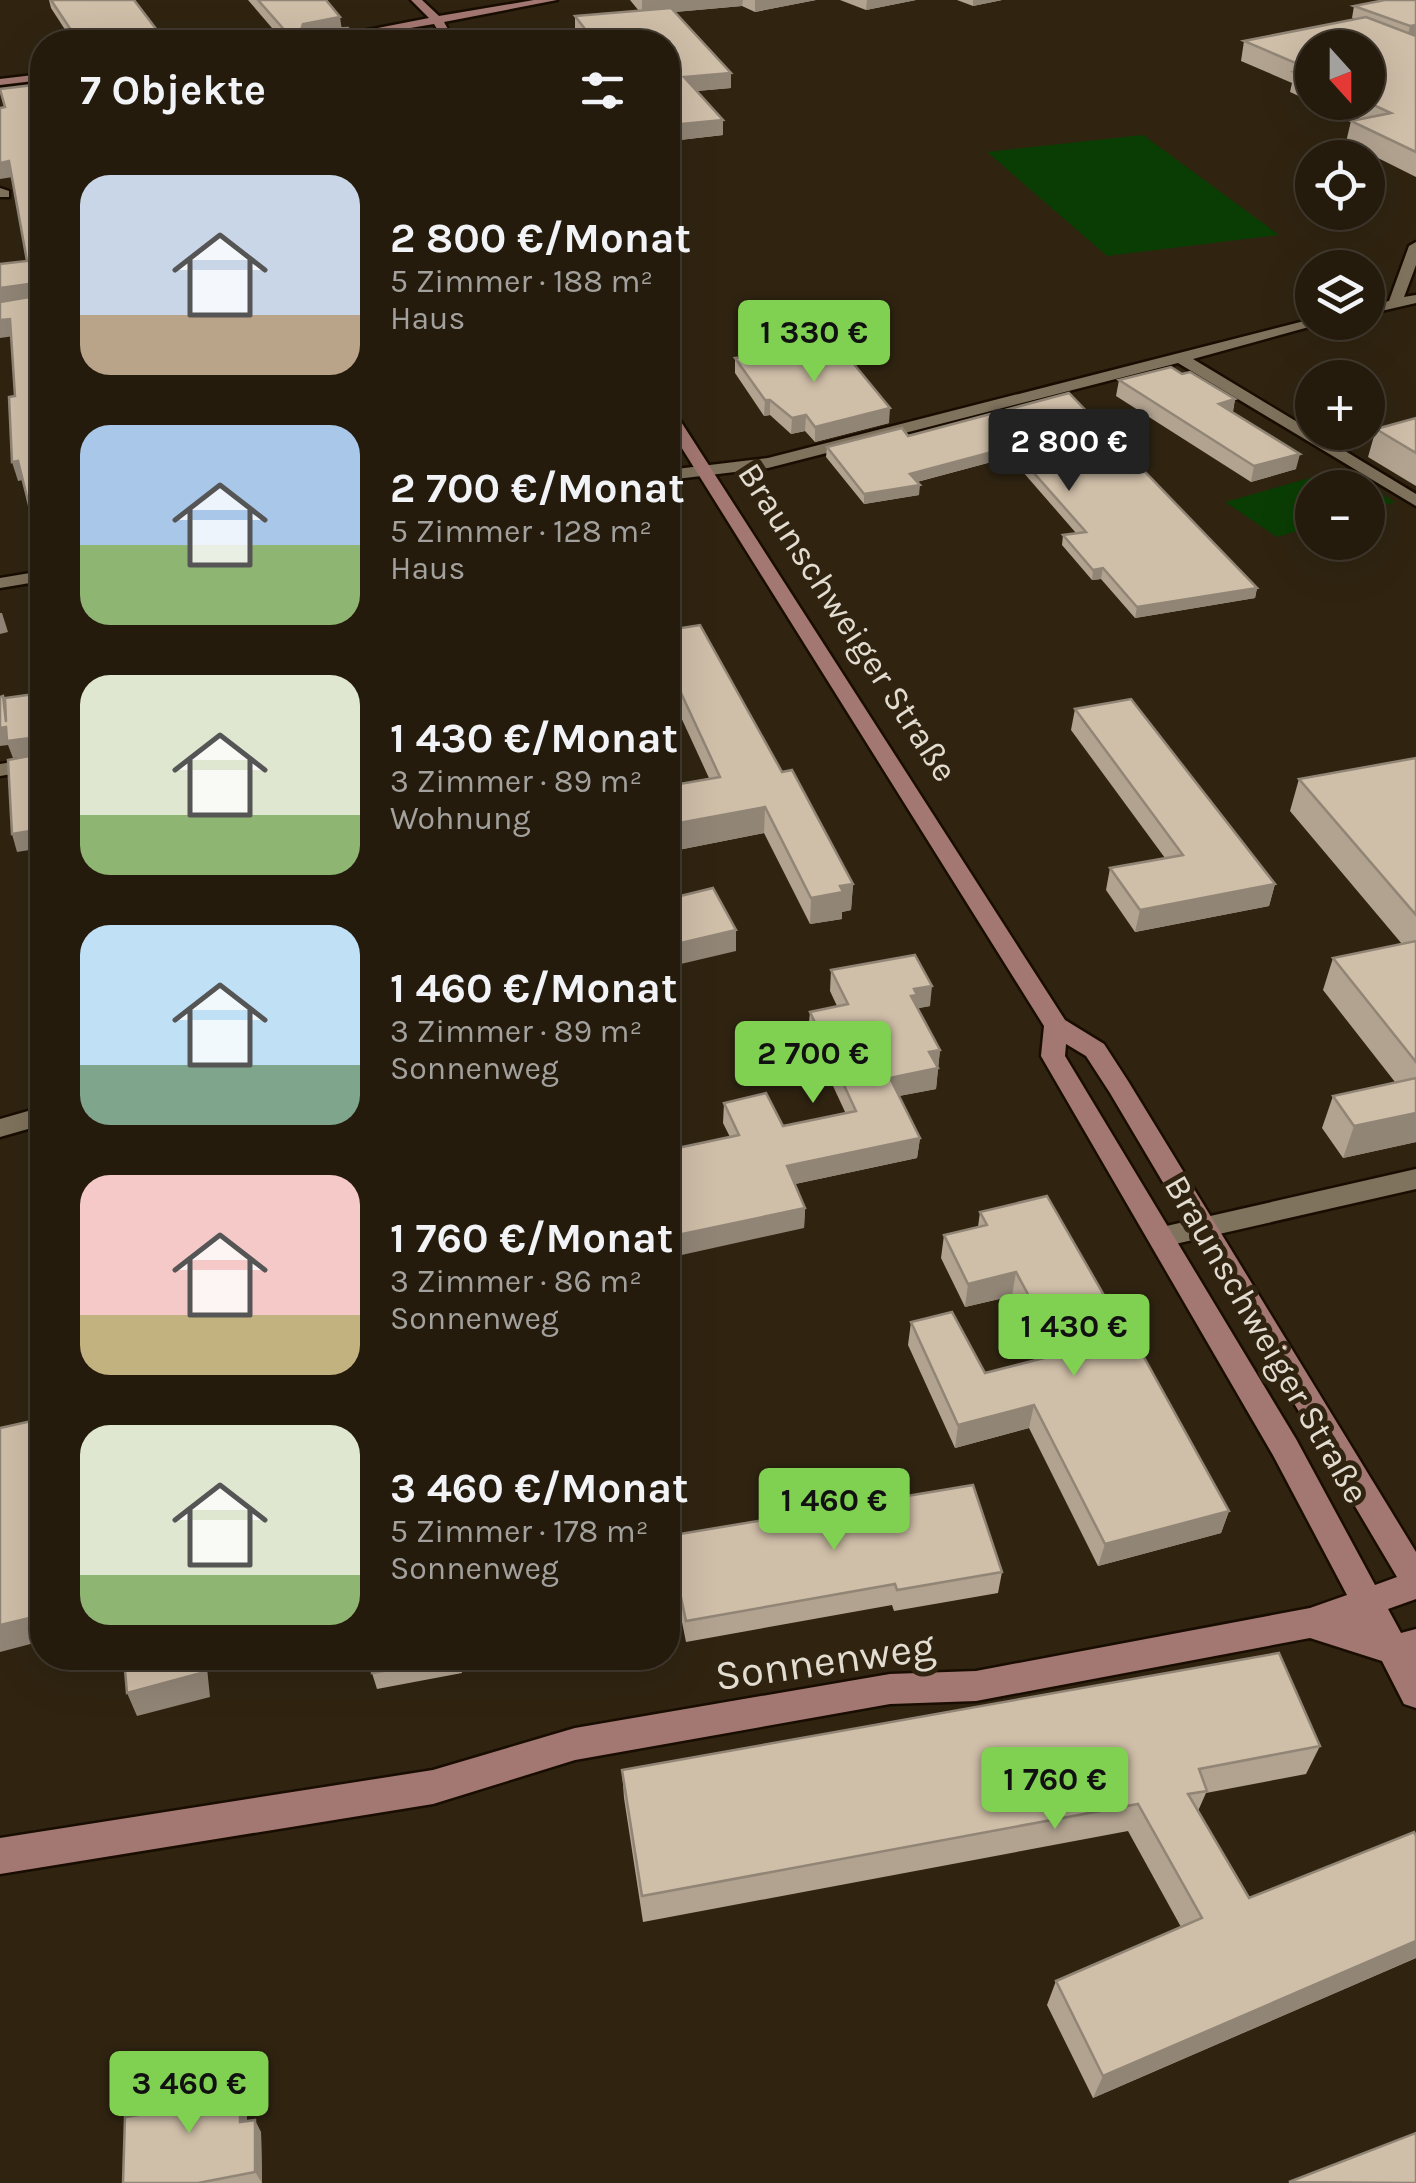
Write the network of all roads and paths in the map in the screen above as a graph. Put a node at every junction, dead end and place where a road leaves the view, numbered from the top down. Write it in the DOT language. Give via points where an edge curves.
graph roads {
  1 [pos="416,0"];
  2 [pos="552,0"];
  3 [pos="443,6"];
  4 [pos="437,20"];
  5 [pos="380,30"];
  6 [pos="443,30"];
  7 [pos="30,78"];
  8 [pos="0,82"];
  9 [pos="1416,246"];
  10 [pos="1416,298"];
  11 [pos="1395,304"];
  12 [pos="1385,306"];
  13 [pos="1295,328"];
  14 [pos="1181,358"];
  15 [pos="680,433"];
  16 [pos="703,470"];
  17 [pos="680,473"];
  18 [pos="1416,501"];
  19 [pos="30,576"];
  20 [pos="2,577"];
  21 [pos="30,765"];
  22 [pos="0,770"];
  23 [pos="1056,1026"];
  24 [pos="30,1119"];
  25 [pos="0,1128"];
  26 [pos="1416,1179"];
  27 [pos="1205,1227"];
  28 [pos="1162,1236"];
  29 [pos="1416,1582"];
  30 [pos="1368,1600"];
  31 [pos="1310,1623"];
  32 [pos="1405,1647"];
  33 [pos="1416,1694"];
  34 [pos="0,1856"];
  1 -- 4 [label="street"];
  2 -- 4 [label="street"];
  3 -- 4 [label="street"];
  4 -- 5 [label="street"];
  4 -- 6 [label="street"];
  7 -- 8 [label="street"];
  9 -- 11 [label="street"];
  10 -- 11 [label="street"];
  11 -- 12 [label="street"];
  13 -- 14 [label="street"];
  14 -- 16 [label="street" via="768,463"];
  14 -- 18 [label="street"];
  15 -- 16 [label="street, Braunschweiger Straße"];
  16 -- 17 [label="street"];
  16 -- 23 [label="street, Braunschweiger Straße"];
  19 -- 20 [label="street"];
  21 -- 22 [label="street"];
  23 -- 27 [label="street, Braunschweiger Straße" via="1095,1050"];
  23 -- 28 [label="street, Braunschweiger Straße" via="1053,1056"];
  24 -- 25 [label="street"];
  26 -- 27 [label="street"];
  27 -- 28 [label="street"];
  27 -- 29 [label="street, Braunschweiger Straße"];
  28 -- 30 [label="street, Braunschweiger Straße"];
  29 -- 30 [label="street, Sonnenweg"];
  30 -- 31 [label="street, Sonnenweg"];
  30 -- 32 [label="street, Braunschweiger Straße"];
  31 -- 32 [label="street, Sonnenweg"];
  31 -- 34 [label="street, Sonnenweg" via="976,1686 890,1689 575,1744 432,1787"];
  32 -- 33 [label="street, Braunschweiger Straße"];
}
